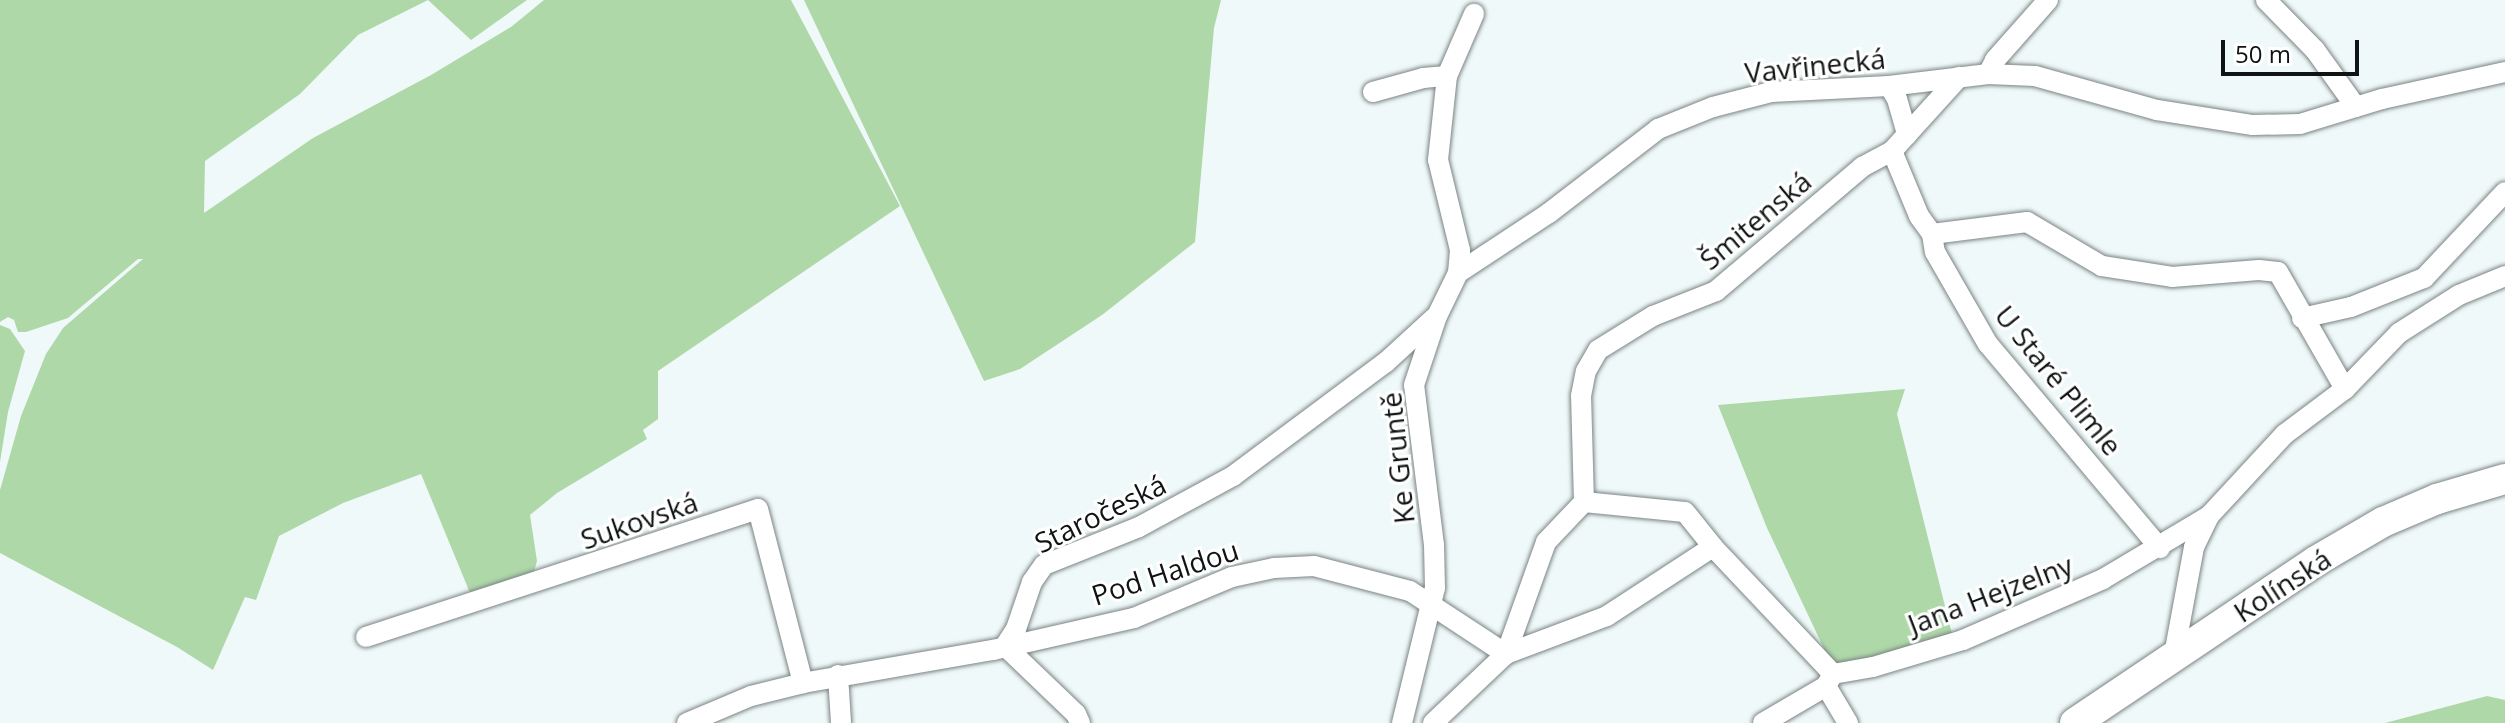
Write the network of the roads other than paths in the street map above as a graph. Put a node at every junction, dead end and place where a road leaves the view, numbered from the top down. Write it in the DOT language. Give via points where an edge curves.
graph roads {
  1 [pos="2048,0"];
  2 [pos="2266,0"];
  3 [pos="1474,14"];
  4 [pos="2505,72"];
  5 [pos="1988,74"];
  6 [pos="1447,76"];
  7 [pos="1959,77"];
  8 [pos="1889,86"];
  9 [pos="1373,92"];
  10 [pos="2356,107"];
  11 [pos="1907,135"];
  12 [pos="1892,151"];
  13 [pos="2505,192"];
  14 [pos="1932,234"];
  15 [pos="2439,265"];
  16 [pos="1458,273"];
  17 [pos="2505,276"];
  18 [pos="2459,295"];
  19 [pos="1437,316"];
  20 [pos="2302,318"];
  21 [pos="1386,362"];
  22 [pos="1414,385"];
  23 [pos="2345,389"];
  24 [pos="2505,479"];
  25 [pos="1584,502"];
  26 [pos="2209,516"];
  27 [pos="1713,547"];
  28 [pos="2160,548"];
  29 [pos="1433,607"];
  30 [pos="366,637"];
  31 [pos="1005,646"];
  32 [pos="1506,654"];
  33 [pos="2174,655"];
  34 [pos="838,675"];
  35 [pos="1830,680"];
  36 [pos="803,683"];
  37 [pos="687,723"];
  38 [pos="841,723"];
  39 [pos="1080,723"];
  40 [pos="1402,723"];
  41 [pos="1433,723"];
  42 [pos="1763,723"];
  43 [pos="1848,723"];
  44 [pos="2075,723"];
  1 -- 5 [label="street"];
  2 -- 10 [label="street" via="2315,50"];
  3 -- 6 [label="street, Ke Gruntě"];
  4 -- 10 [label="street, Vavřinecká"];
  5 -- 7 [label="street, Vavřinecká"];
  5 -- 10 [label="street, Vavřinecká" via="2035,76 2157,110 2253,125 2300,124"];
  6 -- 9 [label="street"];
  6 -- 16 [label="street, Ke Gruntě" via="1438,160 1460,250"];
  7 -- 8 [label="street, Vavřinecká"];
  7 -- 11 [label="street, Šmitenská"];
  8 -- 11 [label="street"];
  8 -- 16 [label="street, Vavřinecká" via="1771,92 1658,129 1549,213"];
  11 -- 12 [label="street, Šmitenská"];
  12 -- 14 [label="street, U Staré Plimle"];
  12 -- 25 [label="street, Šmitenská" via="1862,167 1716,291 1653,316 1598,350 1581,396"];
  13 -- 15 [label="street"];
  14 -- 20 [label="street" via="2027,222 2102,266 2172,277 2278,272"];
  14 -- 28 [label="street, U Staré Plimle" via="1935,252 1988,344"];
  15 -- 18 [label="street"];
  15 -- 20 [label="street" via="2424,278 2351,307"];
  16 -- 19 [label="street, Ke Gruntě"];
  17 -- 18 [label="street"];
  18 -- 23 [label="street" via="2399,333"];
  19 -- 21 [label="street, Staročeská"];
  19 -- 22 [label="street, Ke Gruntě"];
  20 -- 23 [label="street"];
  21 -- 22 [label="street"];
  21 -- 31 [label="street, Staročeská" via="1233,476 1188,503 1044,565"];
  22 -- 29 [label="street, Ke Gruntě" via="1434,545"];
  23 -- 26 [label="street" via="2285,434"];
  24 -- 33 [label="street, Kolínská" via="2383,522"];
  25 -- 27 [label="street" via="1685,512"];
  25 -- 32 [label="street" via="1546,542"];
  26 -- 28 [label="street, Jana Hejzelny"];
  26 -- 33 [label="street" via="2194,547"];
  27 -- 32 [label="street" via="1607,616"];
  27 -- 35 [label="street"];
  28 -- 35 [label="street, Jana Hejzelny" via="1963,640"];
  29 -- 31 [label="street, Pod Haldou" via="1410,591 1367,577 1314,566 1274,568 1232,577 1134,618"];
  29 -- 32 [label="street"];
  29 -- 40 [label="street, Ke Gruntě"];
  30 -- 36 [label="street, Sukovská" via="758,509"];
  31 -- 34 [label="street"];
  31 -- 39 [label="street"];
  32 -- 41 [label="street"];
  33 -- 44 [label="street, Kolínská"];
  34 -- 36 [label="street"];
  34 -- 38 [label="street"];
  35 -- 42 [label="street"];
  35 -- 43 [label="street"];
  36 -- 37 [label="street" via="751,696"];
}
